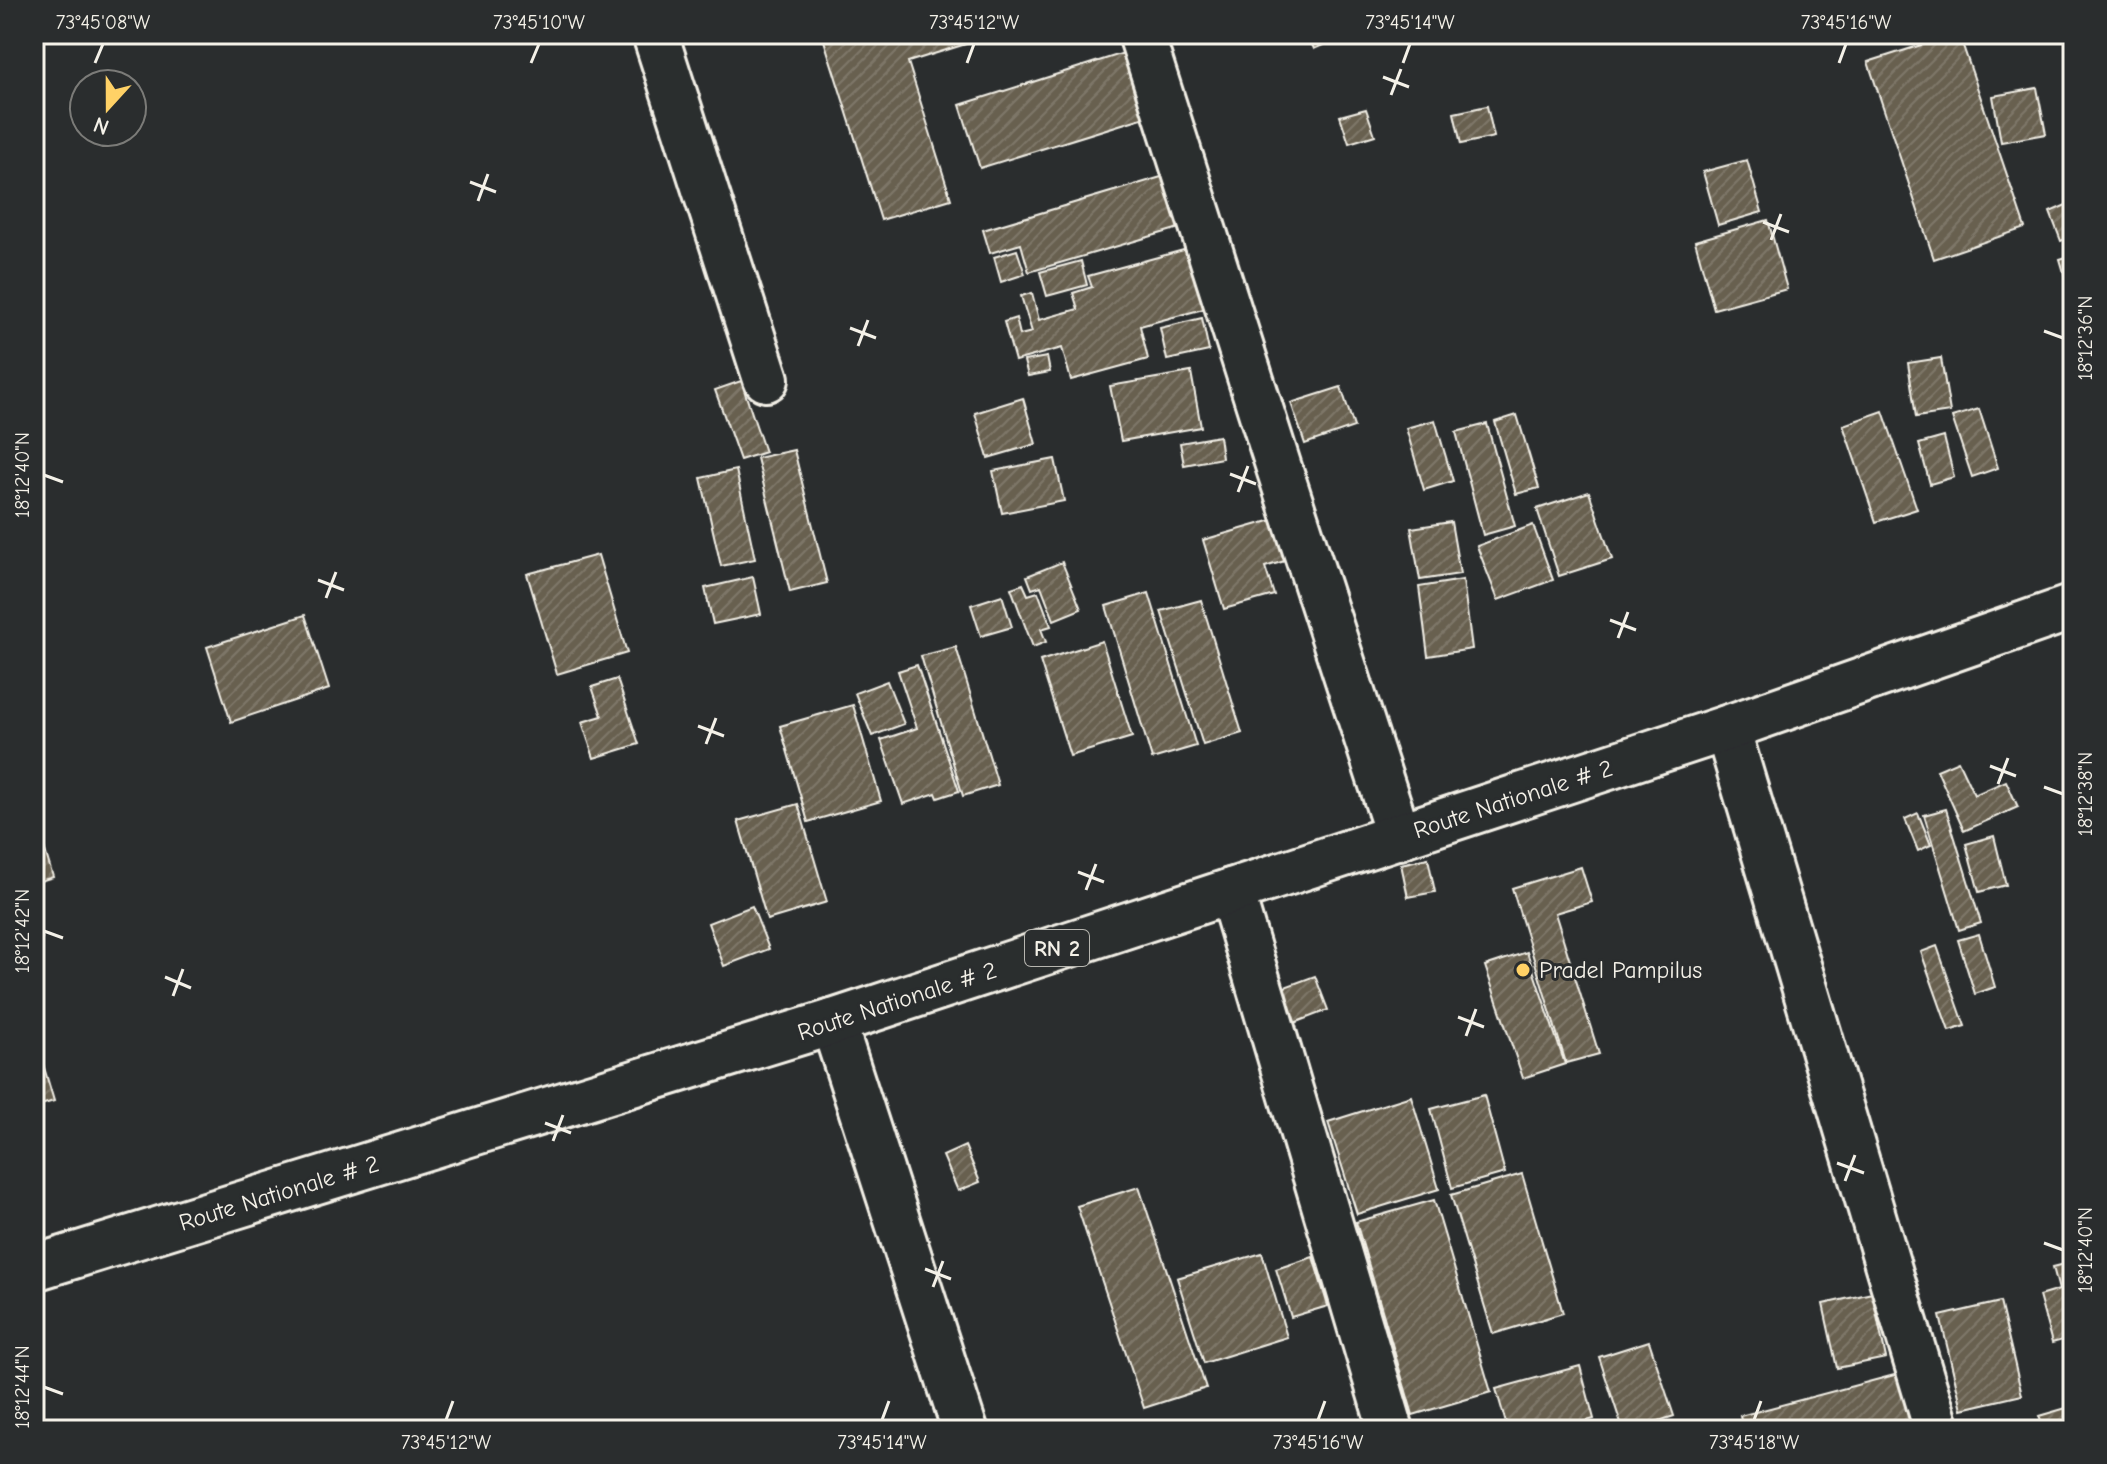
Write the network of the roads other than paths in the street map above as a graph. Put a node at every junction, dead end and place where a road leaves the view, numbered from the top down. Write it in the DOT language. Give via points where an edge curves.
graph roads {
  1 [pos="655,34"];
  2 [pos="1141,34"];
  3 [pos="766,379"];
  4 [pos="2073,607"];
  5 [pos="1727,728"];
  6 [pos="1399,837"];
  7 [pos="1231,891"];
  8 [pos="833,1022"];
  9 [pos="34,1268"];
  10 [pos="965,1430"];
  11 [pos="1391,1430"];
  12 [pos="1937,1430"];
  1 -- 3 [label="street"];
  2 -- 6 [label="street"];
  4 -- 5 [label="street, Route Nationale # 2 / RN 2"];
  5 -- 6 [label="street, Route Nationale # 2 / RN 2"];
  5 -- 12 [label="street"];
  6 -- 7 [label="street, Route Nationale # 2 / RN 2"];
  7 -- 8 [label="street, Route Nationale # 2 / RN 2"];
  7 -- 11 [label="street"];
  8 -- 9 [label="street, Route Nationale # 2 / RN 2"];
  8 -- 10 [label="street"];
}
